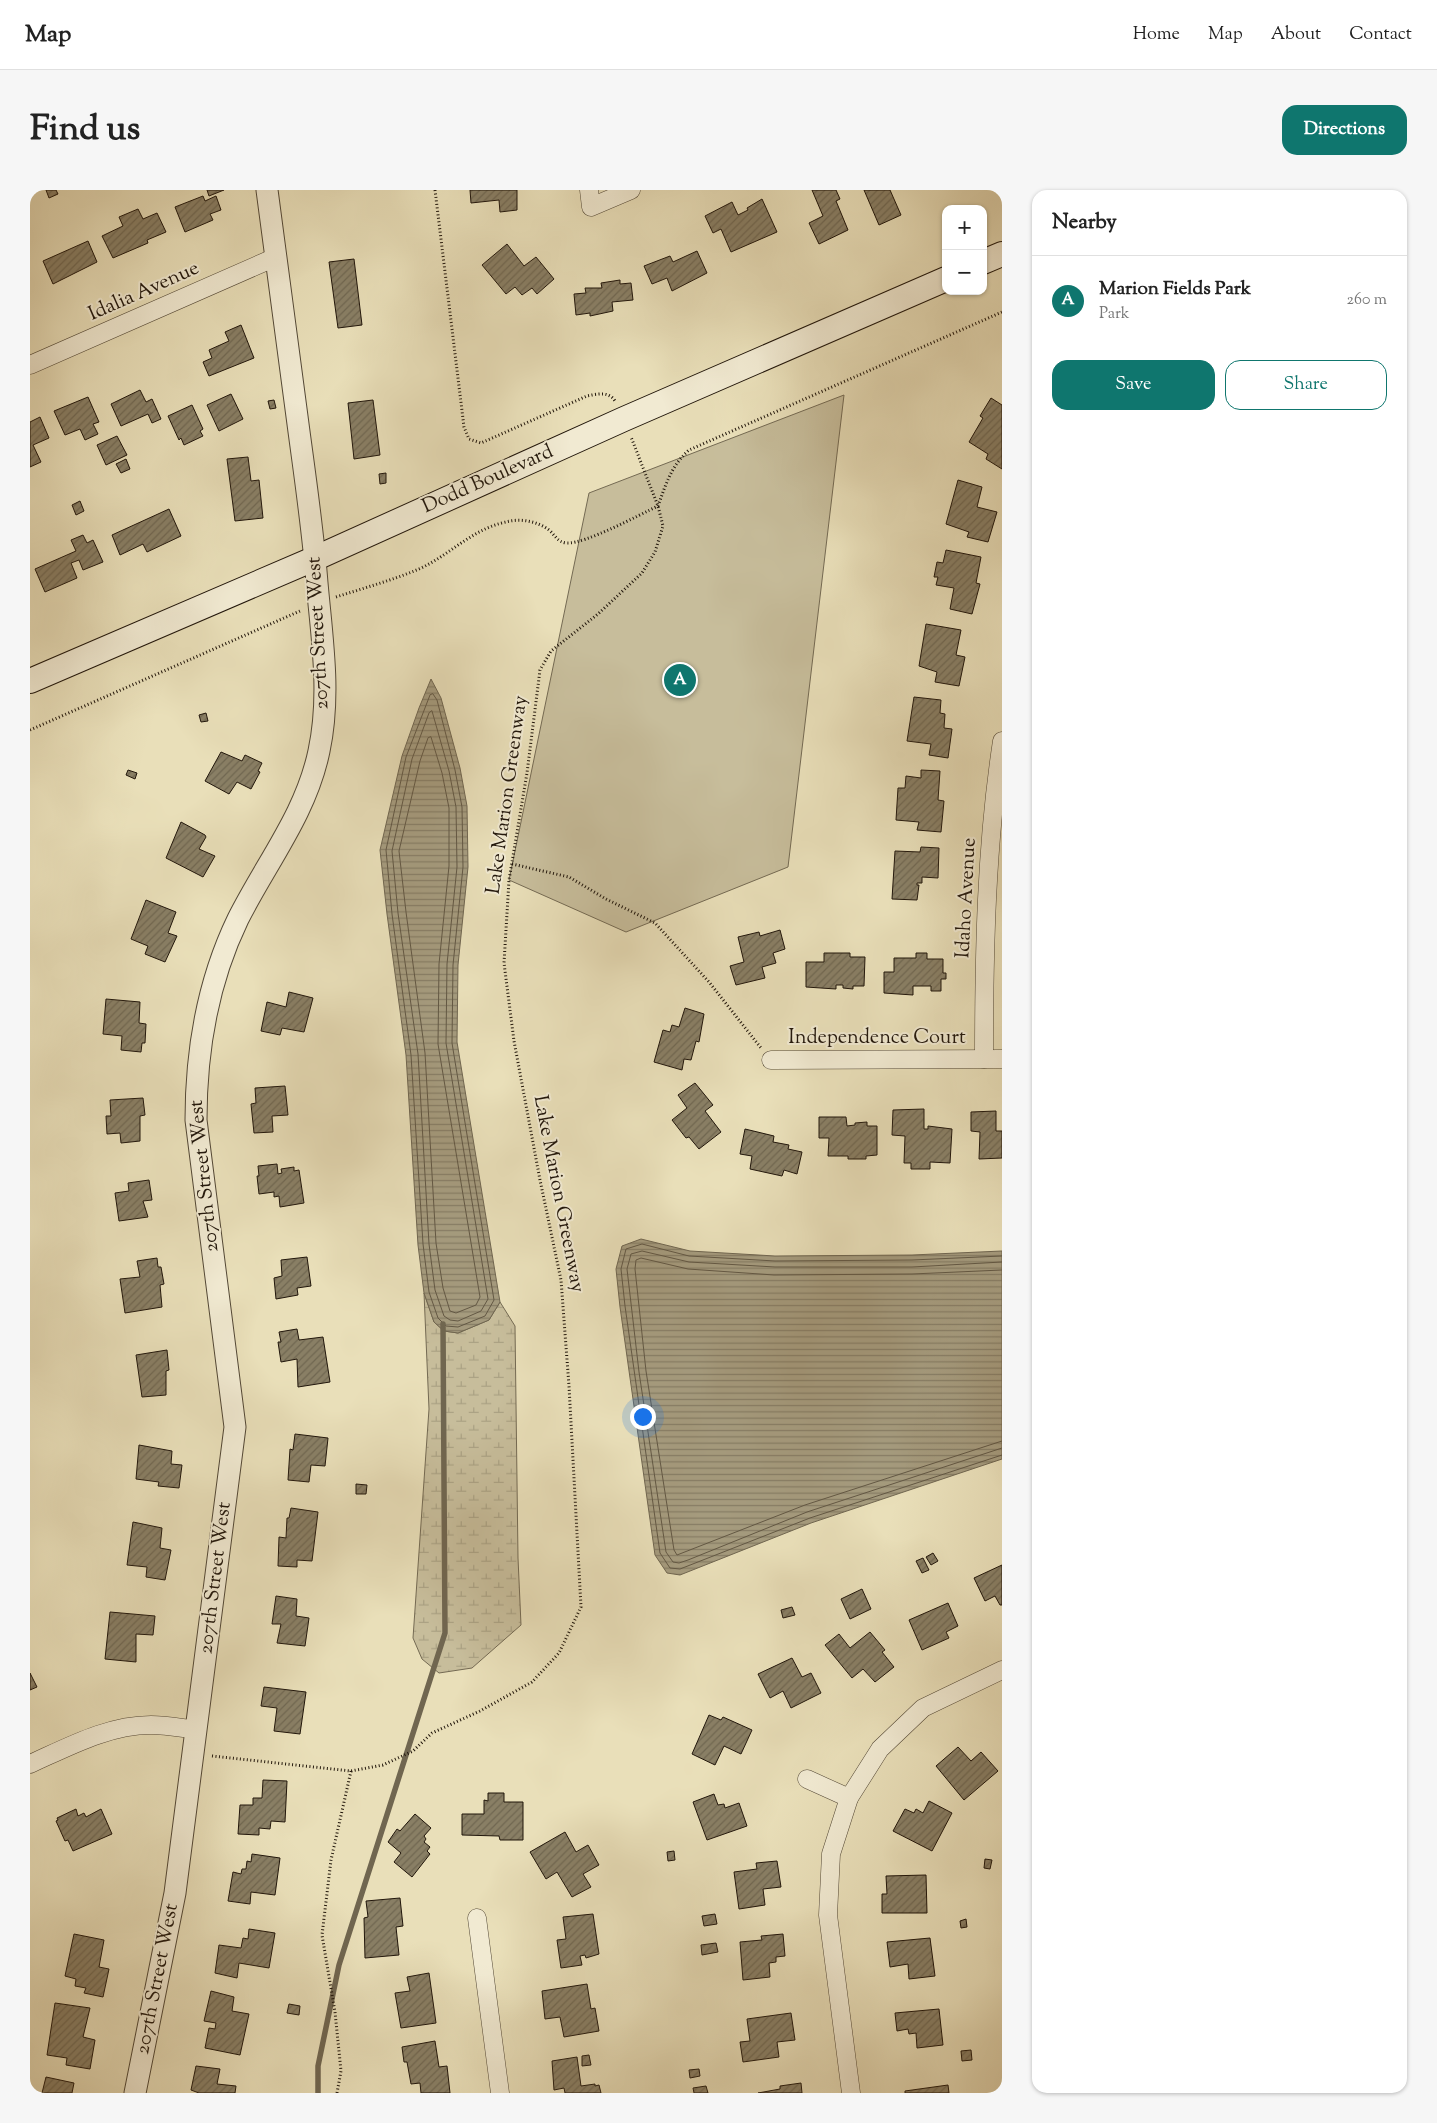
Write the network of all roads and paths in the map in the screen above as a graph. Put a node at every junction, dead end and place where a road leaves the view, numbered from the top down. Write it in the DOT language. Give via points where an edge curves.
graph roads {
  1 [pos="267,190"];
  2 [pos="435,190"];
  3 [pos="631,190"];
  4 [pos="590,198"];
  5 [pos="1002,254"];
  6 [pos="276,257"];
  7 [pos="987,260"];
  8 [pos="942,281"];
  9 [pos="1002,312"];
  10 [pos="30,365"];
  11 [pos="624,419"];
  12 [pos="658,506"];
  13 [pos="316,558"];
  14 [pos="319,603"];
  15 [pos="30,681"];
  16 [pos="30,730"];
  17 [pos="1002,741"];
  18 [pos="512,864"];
  19 [pos="984,1059"];
  20 [pos="1002,1059"];
  21 [pos="771,1060"];
  22 [pos="1002,1670"];
  23 [pos="197,1730"];
  24 [pos="194,1754"];
  25 [pos="30,1764"];
  26 [pos="352,1771"];
  27 [pos="807,1779"];
  28 [pos="849,1798"];
  29 [pos="477,1918"];
  30 [pos="135,2093"];
  31 [pos="337,2093"];
  32 [pos="500,2093"];
  33 [pos="851,2093"];
  1 -- 6 [label="street, 207th Street West"];
  2 -- 11 [label="path, Lake Marion Greenway" via="464,427 469,439 480,443 587,396 602,393 613,398"];
  3 -- 4 [label="street"];
  5 -- 7 [label="main road"];
  6 -- 10 [label="street, Idalia Avenue"];
  6 -- 13 [label="street, 207th Street West"];
  8 -- 11 [label="main road, Dodd Boulevard"];
  9 -- 12 [label="path" via="689,450 677,460"];
  11 -- 12 [label="path, Lake Marion Greenway"];
  11 -- 13 [label="main road, Dodd Boulevard"];
  12 -- 14 [label="path" via="583,540 569,543 559,541 549,530 533,521 506,522 467,538 419,569"];
  12 -- 18 [label="path, Lake Marion Greenway" via="663,526 655,552 642,573 552,651 540,670"];
  13 -- 14 [label="street, 207th Street West"];
  13 -- 15 [label="main road, Dodd Boulevard"];
  14 -- 16 [label="path"];
  14 -- 23 [label="street, 207th Street West" via="326,674 317,758 294,822 238,919 224,952 203,1021 199,1056 196,1120 235,1427"];
  17 -- 19 [label="street, Idaho Avenue" via="986,908"];
  18 -- 21 [label="path" via="569,877 655,923 709,982"];
  18 -- 26 [label="path, Lake Marion Greenway" via="504,963 516,1050 561,1280 581,1607 559,1653 532,1682 480,1711 432,1732 413,1752 383,1765"];
  19 -- 20 [label="street, Independence Court"];
  19 -- 21 [label="street, Independence Court"];
  22 -- 28 [label="street" via="923,1708 880,1749"];
  23 -- 24 [label="street, 207th Street West"];
  23 -- 25 [label="street" via="149,1725 130,1727 88,1738"];
  24 -- 26 [label="path, Lake Marion Greenway"];
  24 -- 30 [label="street, 207th Street West" via="175,1892"];
  26 -- 31 [label="path" via="330,1870 322,1936 336,2012 341,2071"];
  27 -- 28 [label="street"];
  28 -- 33 [label="street" via="831,1854 828,1914"];
  29 -- 32 [label="street"];
}
